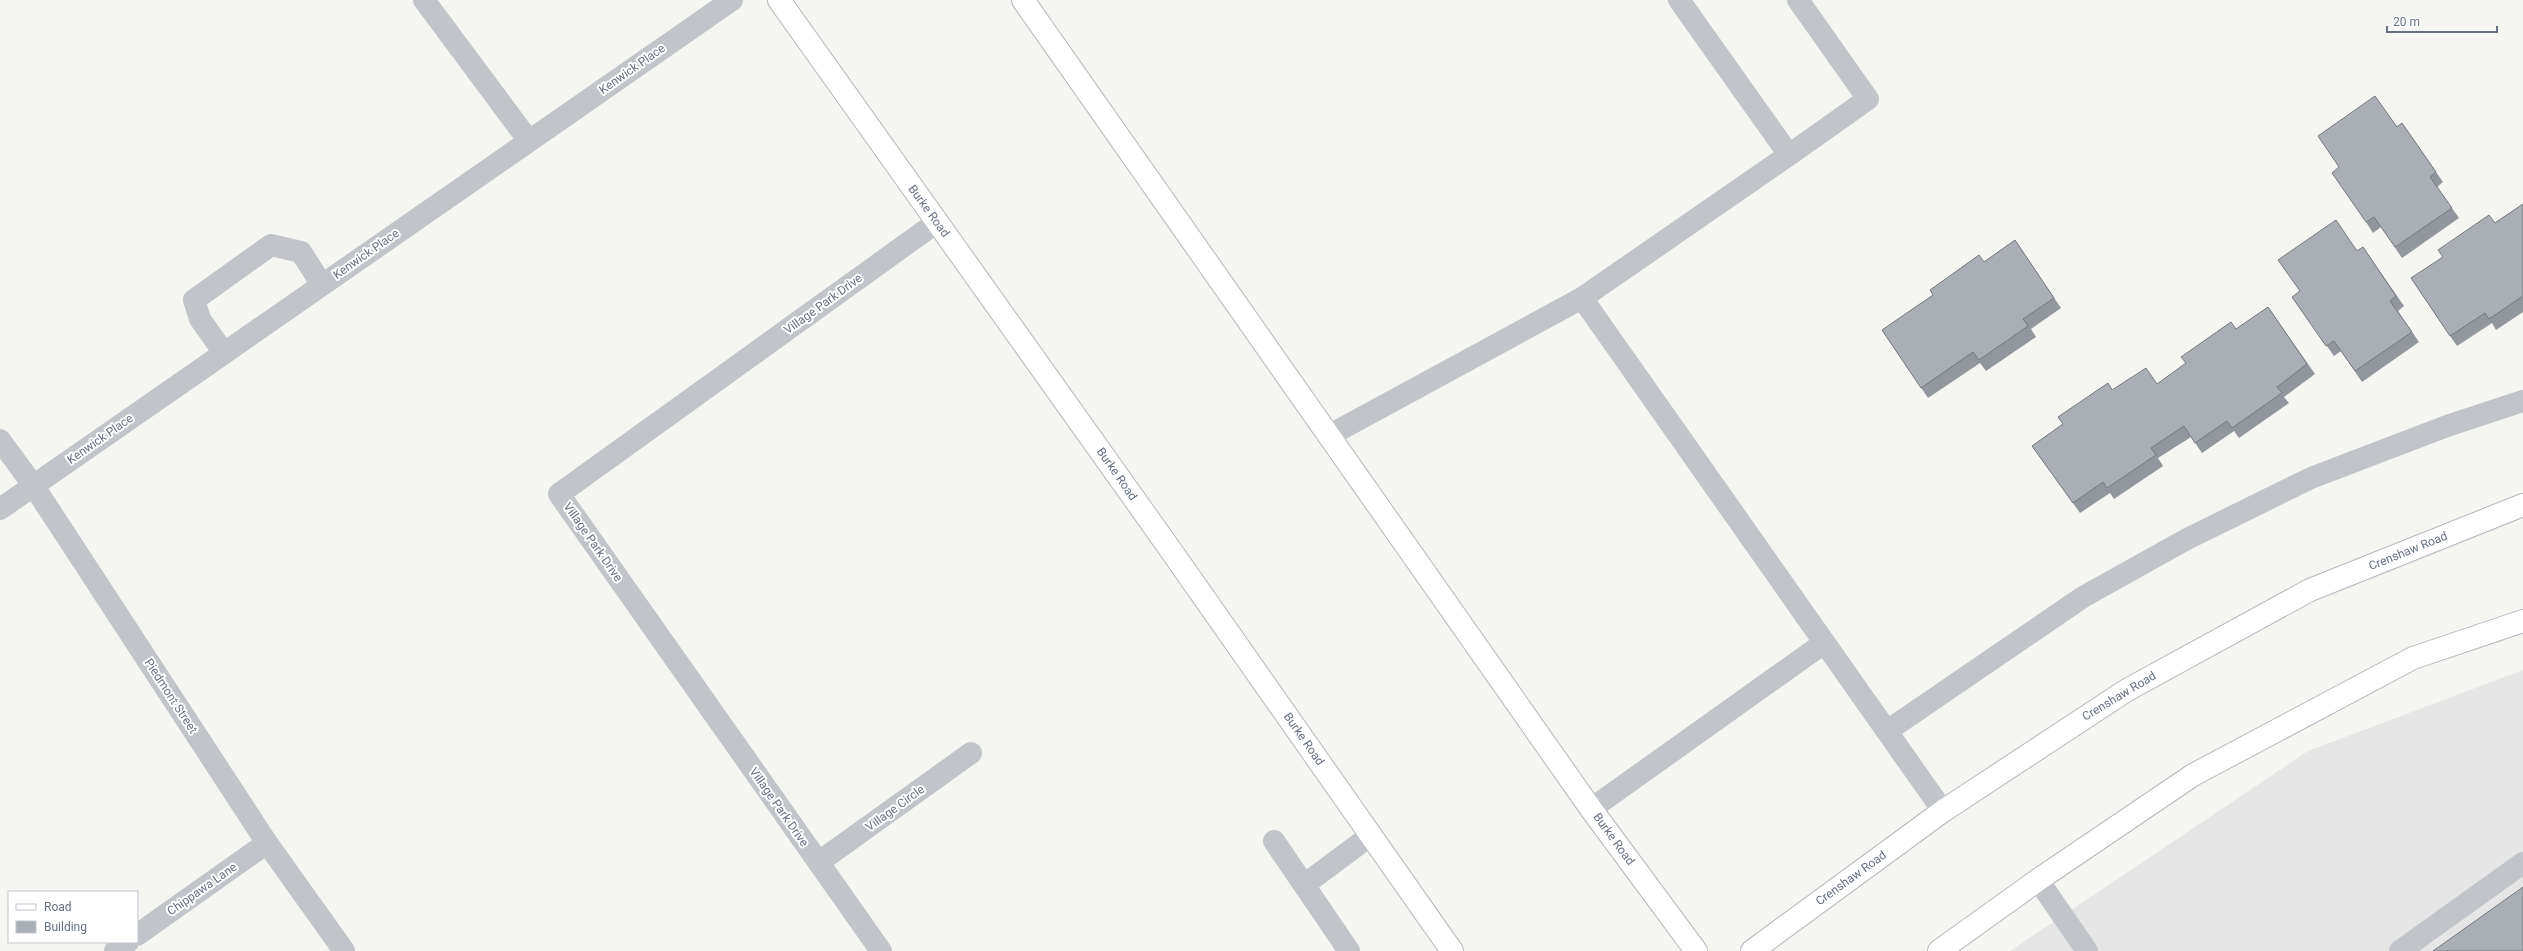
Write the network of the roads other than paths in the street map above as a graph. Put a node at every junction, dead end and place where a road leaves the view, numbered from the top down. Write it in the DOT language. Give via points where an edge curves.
graph roads {
  1 [pos="424,0"];
  2 [pos="732,0"];
  3 [pos="779,0"];
  4 [pos="1023,0"];
  5 [pos="1679,0"];
  6 [pos="1798,0"];
  7 [pos="529,141"];
  8 [pos="1789,156"];
  9 [pos="937,222"];
  10 [pos="322,285"];
  11 [pos="1582,298"];
  12 [pos="224,352"];
  13 [pos="2523,401"];
  14 [pos="1330,435"];
  15 [pos="0,440"];
  16 [pos="33,485"];
  17 [pos="2523,505"];
  18 [pos="0,509"];
  19 [pos="2523,621"];
  20 [pos="1824,643"];
  21 [pos="1887,731"];
  22 [pos="971,753"];
  23 [pos="1591,809"];
  24 [pos="1943,811"];
  25 [pos="1371,835"];
  26 [pos="1274,841"];
  27 [pos="267,843"];
  28 [pos="819,862"];
  29 [pos="2523,863"];
  30 [pos="2038,880"];
  31 [pos="1304,885"];
  32 [pos="138,934"];
  33 [pos="127,943"];
  34 [pos="115,951"];
  35 [pos="344,951"];
  36 [pos="881,951"];
  37 [pos="1350,951"];
  38 [pos="1452,951"];
  39 [pos="1696,951"];
  40 [pos="1752,951"];
  41 [pos="1940,951"];
  42 [pos="2087,951"];
  43 [pos="2400,951"];
  1 -- 7 [label="street"];
  2 -- 7 [label="street, Kenwick Place"];
  3 -- 9 [label="main road, Burke Road"];
  4 -- 14 [label="main road, Burke Road"];
  5 -- 8 [label="street"];
  6 -- 8 [label="street" via="1868,99"];
  7 -- 10 [label="street, Kenwick Place"];
  8 -- 11 [label="street"];
  9 -- 25 [label="main road, Burke Road"];
  9 -- 28 [label="street, Village Park Drive" via="559,494"];
  10 -- 12 [label="street, Kenwick Place"];
  10 -- 12 [label="street" via="301,252 271,245 194,300 200,319"];
  11 -- 14 [label="street" via="1458,368"];
  11 -- 20 [label="street"];
  12 -- 16 [label="street, Kenwick Place"];
  13 -- 21 [label="street" via="2447,426 2311,478 2187,539 2083,597"];
  14 -- 23 [label="main road, Burke Road"];
  15 -- 16 [label="street, Piedmont Street"];
  16 -- 18 [label="street, Kenwick Place"];
  16 -- 27 [label="street, Piedmont Street"];
  17 -- 24 [label="main road, Crenshaw Road" via="2310,590 2126,690"];
  19 -- 30 [label="main road" via="2413,658 2200,772"];
  20 -- 21 [label="street"];
  20 -- 23 [label="street"];
  21 -- 24 [label="street"];
  22 -- 28 [label="street, Village Circle"];
  23 -- 39 [label="main road, Burke Road"];
  24 -- 40 [label="main road, Crenshaw Road"];
  25 -- 31 [label="street"];
  25 -- 38 [label="main road, Burke Road"];
  26 -- 31 [label="street"];
  27 -- 32 [label="street, Chippawa Lane"];
  27 -- 35 [label="street, Piedmont Street"];
  28 -- 36 [label="street, Village Park Drive"];
  29 -- 43 [label="street"];
  30 -- 41 [label="main road"];
  30 -- 42 [label="street"];
  31 -- 37 [label="street"];
  33 -- 34 [label="street"];
}
